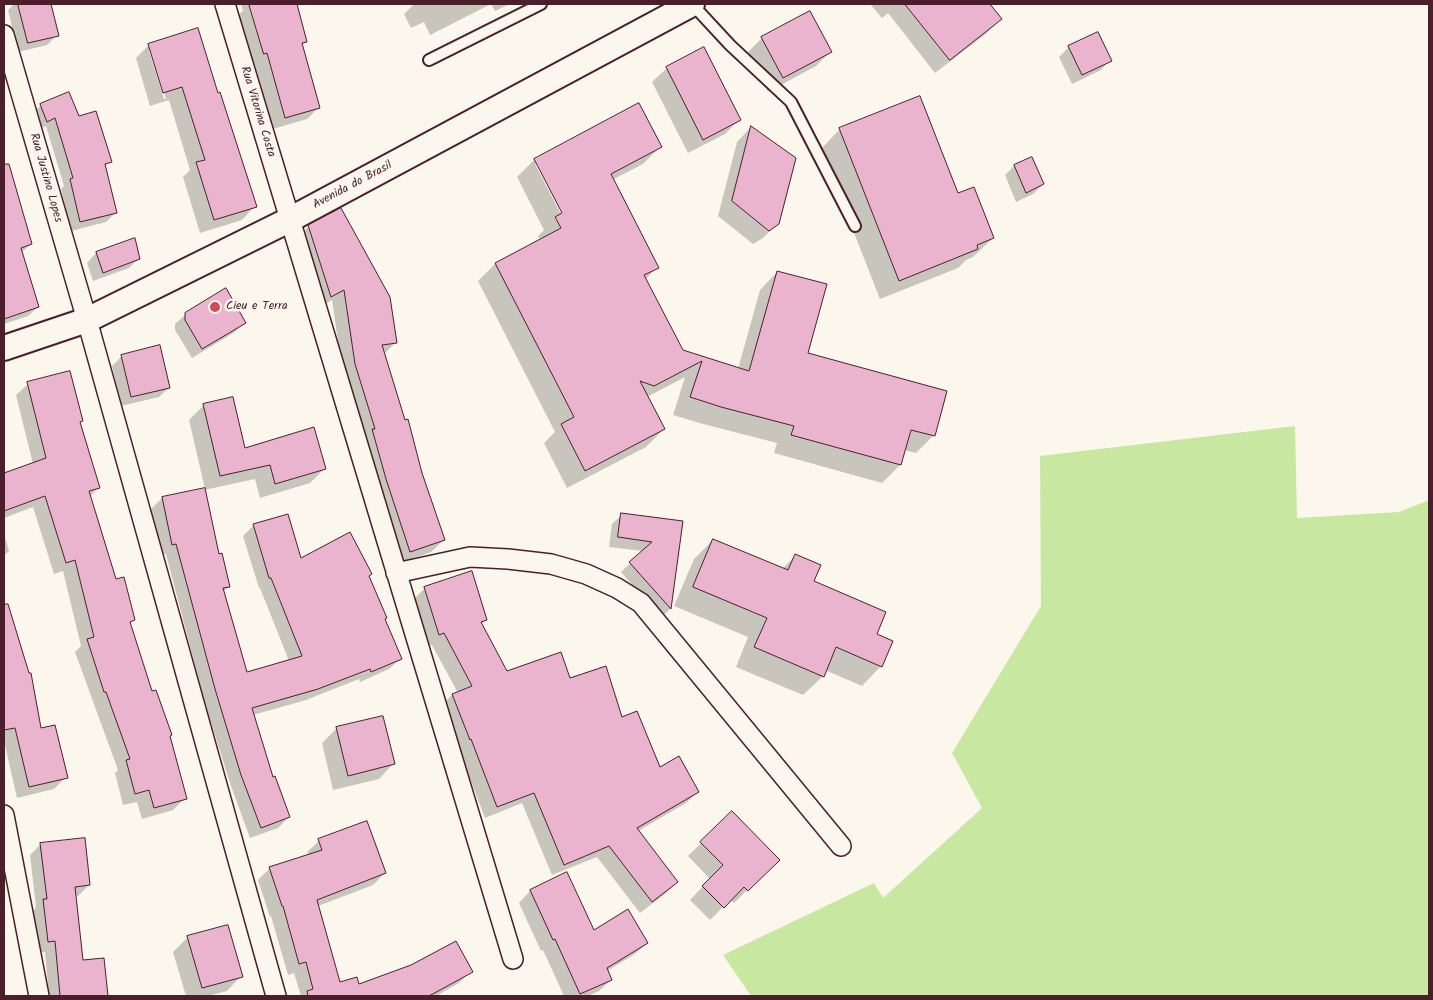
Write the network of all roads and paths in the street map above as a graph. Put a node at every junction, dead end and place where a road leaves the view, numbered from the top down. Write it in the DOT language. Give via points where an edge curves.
graph roads {
  1 [pos="225,4"];
  2 [pos="541,4"];
  3 [pos="692,4"];
  4 [pos="4,35"];
  5 [pos="429,60"];
  6 [pos="289,220"];
  7 [pos="855,226"];
  8 [pos="87,320"];
  9 [pos="4,348"];
  10 [pos="396,573"];
  11 [pos="4,815"];
  12 [pos="841,846"];
  13 [pos="513,959"];
  14 [pos="39,996"];
  15 [pos="276,996"];
  1 -- 6 [label="street, Rua Vitorina Costa"];
  2 -- 5 [label="lane"];
  3 -- 6 [label="street, Avenida do Brasil"];
  3 -- 7 [label="lane" via="791,102"];
  4 -- 8 [label="street, Rua Justino Lopes"];
  6 -- 8 [label="street, Avenida do Brasil"];
  6 -- 10 [label="street, Rua Vitorina Costa"];
  8 -- 9 [label="street, Avenida do Brasil"];
  8 -- 15 [label="street, Rua Justino Lopes"];
  10 -- 12 [label="street" via="470,557 508,559 552,564 617,588 641,603"];
  10 -- 13 [label="street, Rua Vitorina Costa"];
  11 -- 14 [label="street"];
}
